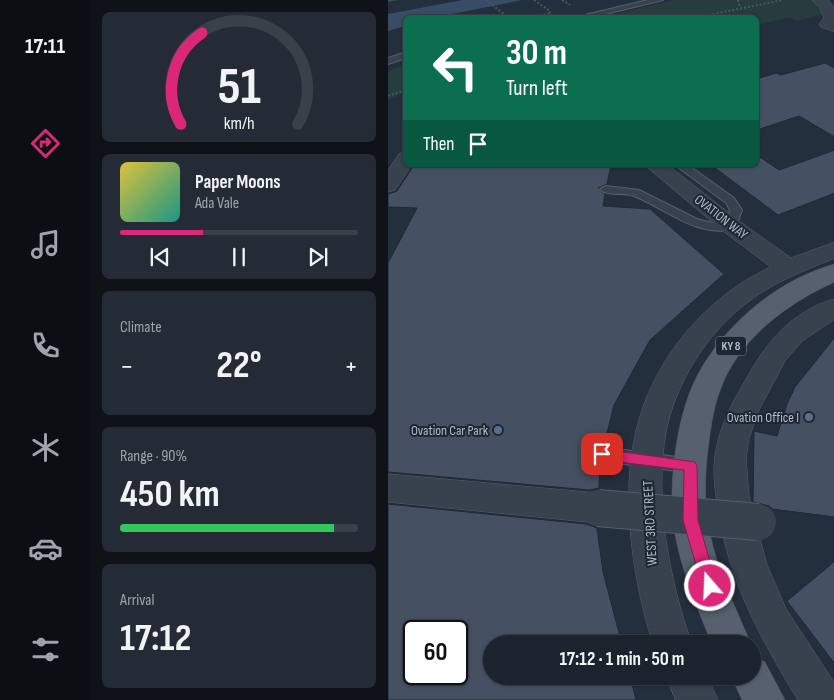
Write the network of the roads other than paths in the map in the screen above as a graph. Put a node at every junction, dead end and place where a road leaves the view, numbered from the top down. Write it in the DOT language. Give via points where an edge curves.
graph roads {
  1 [pos="659,0"];
  2 [pos="820,0"];
  3 [pos="590,15"];
  4 [pos="834,28"];
  5 [pos="403,56"];
  6 [pos="388,61"];
  7 [pos="403,163"];
  8 [pos="658,167"];
  9 [pos="684,167"];
  10 [pos="388,186"];
  11 [pos="606,189"];
  12 [pos="732,226"];
  13 [pos="834,249"];
  14 [pos="787,267"];
  15 [pos="834,272"];
  16 [pos="834,307"];
  17 [pos="602,454"];
  18 [pos="648,460"];
  19 [pos="691,466"];
  20 [pos="388,488"];
  21 [pos="758,522"];
  22 [pos="670,635"];
  23 [pos="728,635"];
  24 [pos="690,685"];
  25 [pos="756,685"];
  26 [pos="697,700"];
  27 [pos="764,700"];
  28 [pos="822,700"];
  1 -- 3 [label="lane"];
  2 -- 4 [label="street" via="832,19 826,24"];
  5 -- 6 [label="lane"];
  7 -- 10 [label="street"];
  8 -- 12 [label="street, OVATION WAY"];
  9 -- 12 [label="lane" via="730,201 736,210"];
  11 -- 12 [label="lane" via="635,192 693,222 712,227"];
  12 -- 14 [label="street, OVATION WAY"];
  13 -- 14 [label="street, WEST 3RD STREET"];
  14 -- 18 [label="street, WEST 3RD STREET" via="739,296 689,348 661,402 652,428"];
  15 -- 19 [label="main road, KY 8" via="784,297 757,317 732,345 709,380 698,415"];
  16 -- 28 [label="street" via="797,330 768,365 736,427 730,458 732,496 754,580 773,622"];
  17 -- 18 [label="lane"];
  18 -- 19 [label="lane"];
  18 -- 22 [label="street, WEST 3RD STREET" via="646,505 650,559"];
  19 -- 23 [label="main road, KY 8" via="690,520 696,546"];
  20 -- 21 [label="street, bridge"];
  24 -- 26 [label="street"];
  25 -- 27 [label="main road"];
}
